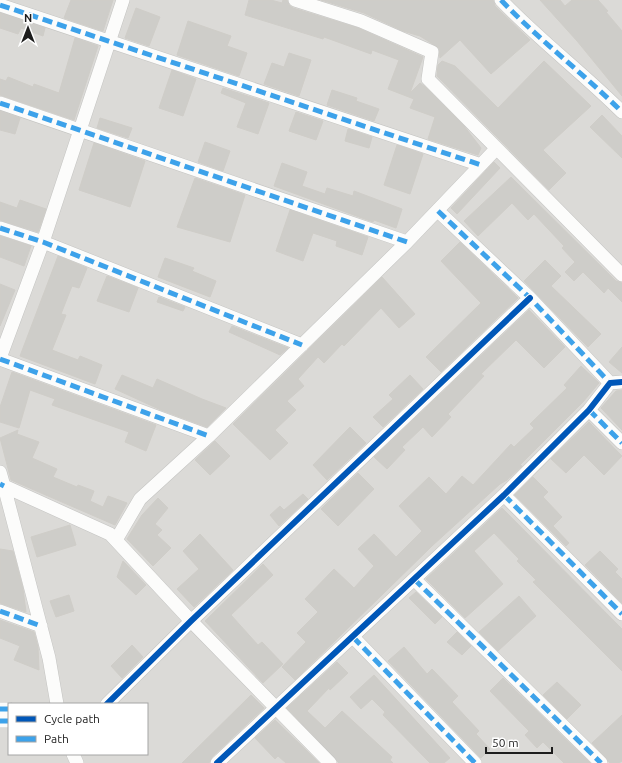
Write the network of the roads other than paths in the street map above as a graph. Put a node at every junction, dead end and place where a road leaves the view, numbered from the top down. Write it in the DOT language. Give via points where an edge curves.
graph roads {
  1 [pos="123,0"];
  2 [pos="295,0"];
  3 [pos="501,0"];
  4 [pos="0,5"];
  5 [pos="109,41"];
  6 [pos="0,103"];
  7 [pos="622,112"];
  8 [pos="80,130"];
  9 [pos="496,149"];
  10 [pos="481,165"];
  11 [pos="438,211"];
  12 [pos="0,228"];
  13 [pos="43,242"];
  14 [pos="407,242"];
  15 [pos="622,275"];
  16 [pos="530,298"];
  17 [pos="302,345"];
  18 [pos="0,358"];
  19 [pos="616,383"];
  20 [pos="589,410"];
  21 [pos="209,436"];
  22 [pos="622,443"];
  23 [pos="0,472"];
  24 [pos="2,485"];
  25 [pos="504,495"];
  26 [pos="116,540"];
  27 [pos="414,579"];
  28 [pos="0,611"];
  29 [pos="622,614"];
  30 [pos="191,621"];
  31 [pos="41,626"];
  32 [pos="353,637"];
  33 [pos="57,703"];
  34 [pos="108,703"];
  35 [pos="276,709"];
  36 [pos="217,763"];
  37 [pos="330,763"];
  38 [pos="475,763"];
  39 [pos="602,763"];
  1 -- 5 [label="street"];
  2 -- 9 [label="street" via="361,21 432,52 428,78"];
  3 -- 7 [label="street" via="529,30 595,85"];
  4 -- 5 [label="street"];
  5 -- 8 [label="street"];
  5 -- 10 [label="street"];
  6 -- 8 [label="street"];
  8 -- 13 [label="street"];
  8 -- 14 [label="street"];
  9 -- 10 [label="street"];
  9 -- 15 [label="street"];
  10 -- 11 [label="street"];
  11 -- 14 [label="street"];
  11 -- 16 [label="street"];
  12 -- 13 [label="street"];
  13 -- 17 [label="street"];
  13 -- 18 [label="street"];
  14 -- 17 [label="street"];
  16 -- 19 [label="street"];
  16 -- 30 [label="street"];
  17 -- 21 [label="street"];
  18 -- 21 [label="street"];
  19 -- 20 [label="street"];
  20 -- 22 [label="street"];
  20 -- 25 [label="street"];
  21 -- 26 [label="street" via="140,499"];
  23 -- 24 [label="street"];
  24 -- 26 [label="street" via="110,534"];
  24 -- 31 [label="street"];
  25 -- 27 [label="street"];
  25 -- 29 [label="street"];
  26 -- 30 [label="street"];
  27 -- 32 [label="street"];
  27 -- 39 [label="street"];
  28 -- 31 [label="street"];
  30 -- 34 [label="street"];
  30 -- 35 [label="street"];
  31 -- 33 [label="street"];
  32 -- 35 [label="street"];
  32 -- 38 [label="street"];
  35 -- 36 [label="street"];
  35 -- 37 [label="street"];
}
